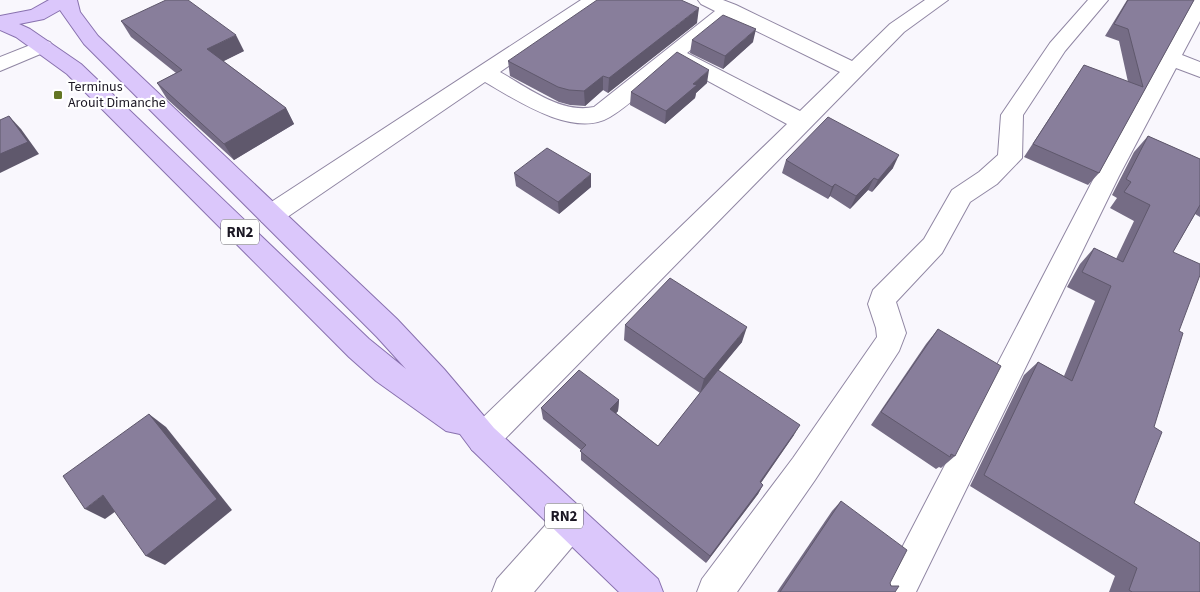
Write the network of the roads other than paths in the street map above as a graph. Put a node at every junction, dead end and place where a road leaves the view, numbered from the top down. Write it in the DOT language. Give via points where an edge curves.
graph roads {
  1 [pos="65,0"];
  2 [pos="594,0"];
  3 [pos="708,0"];
  4 [pos="938,0"];
  5 [pos="1098,0"];
  6 [pos="1200,3"];
  7 [pos="729,9"];
  8 [pos="0,23"];
  9 [pos="42,46"];
  10 [pos="673,54"];
  11 [pos="1170,58"];
  12 [pos="0,65"];
  13 [pos="854,70"];
  14 [pos="1200,70"];
  15 [pos="485,73"];
  16 [pos="802,122"];
  17 [pos="271,215"];
  18 [pos="483,439"];
  19 [pos="571,522"];
  20 [pos="510,592"];
  21 [pos="645,592"];
  22 [pos="715,592"];
  23 [pos="897,592"];
  1 -- 8 [label="main road, RN2" via="37,15"];
  1 -- 17 [label="main road, RN2" via="91,40"];
  2 -- 15 [label="street"];
  3 -- 7 [label="street"];
  4 -- 13 [label="street" via="897,28"];
  5 -- 22 [label="street" via="1057,48 1012,115 1010,158 961,196 933,246 883,298 881,306 890,325 890,338 880,356"];
  6 -- 11 [label="street"];
  7 -- 10 [label="street"];
  7 -- 13 [label="street"];
  8 -- 9 [label="main road, RN2" via="24,33"];
  9 -- 12 [label="street"];
  9 -- 18 [label="main road, RN2" via="74,69 359,348 386,372"];
  10 -- 15 [label="street" via="592,117 568,115"];
  10 -- 16 [label="street"];
  11 -- 14 [label="street"];
  11 -- 23 [label="street" via="1007,371"];
  13 -- 16 [label="street"];
  15 -- 17 [label="street"];
  16 -- 18 [label="street"];
  17 -- 18 [label="main road, RN2" via="408,350"];
  18 -- 19 [label="main road, RN2"];
  19 -- 20 [label="street"];
  19 -- 21 [label="main road, RN2"];
}
